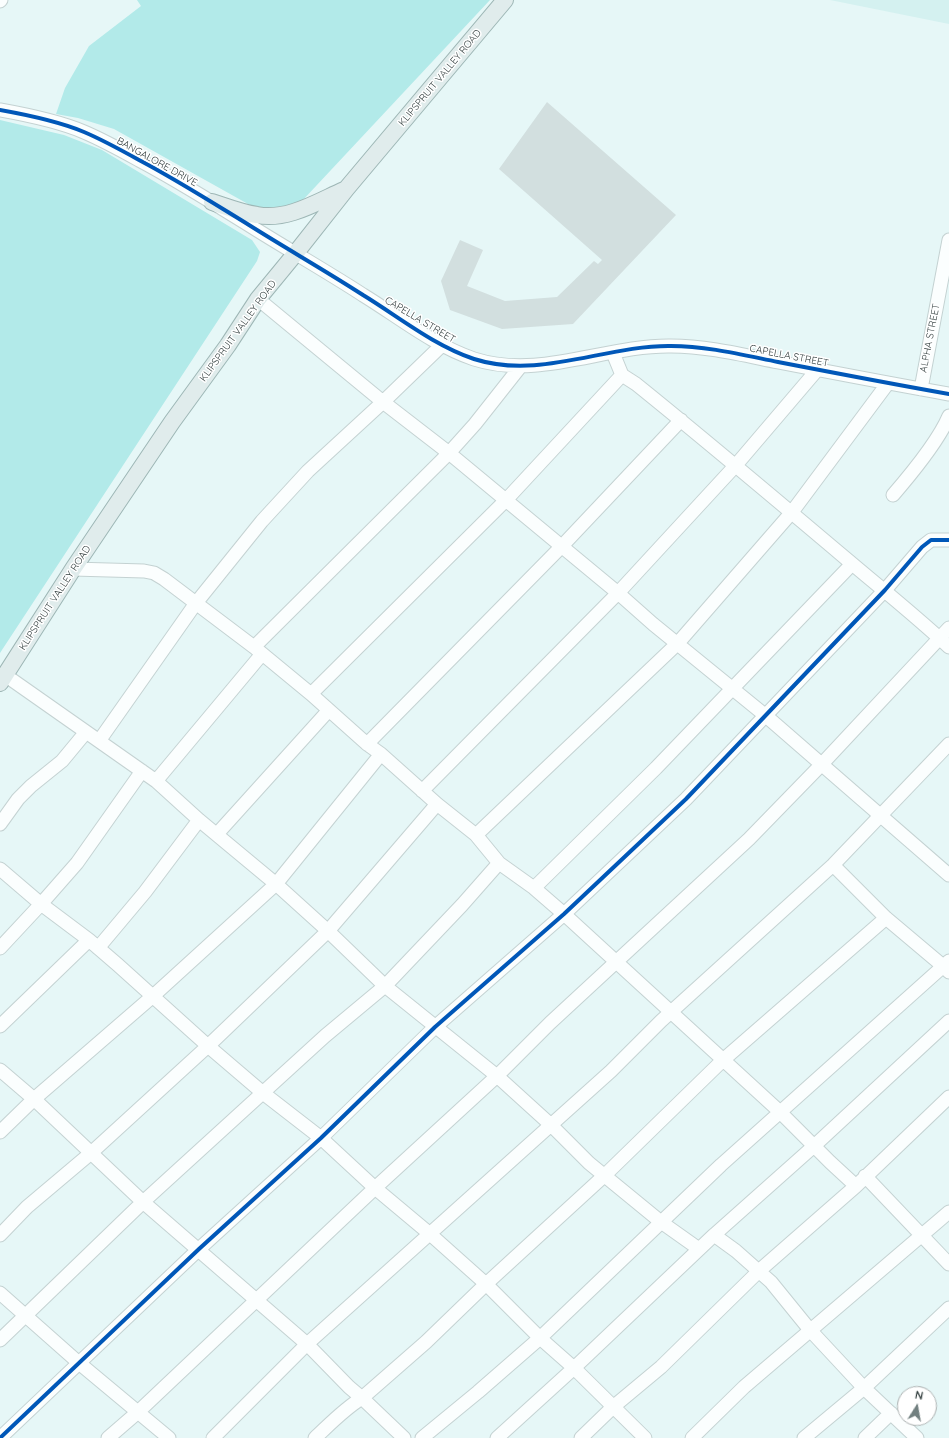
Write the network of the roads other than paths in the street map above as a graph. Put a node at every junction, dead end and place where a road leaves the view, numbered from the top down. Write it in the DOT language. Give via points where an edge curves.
graph roads {
  1 [pos="505,0"];
  2 [pos="0,110"];
  3 [pos="347,188"];
  4 [pos="212,202"];
  5 [pos="949,240"];
  6 [pos="295,254"];
  7 [pos="258,299"];
  8 [pos="442,345"];
  9 [pos="613,353"];
  10 [pos="520,367"];
  11 [pos="817,370"];
  12 [pos="622,375"];
  13 [pos="888,383"];
  14 [pos="921,389"];
  15 [pos="949,394"];
  16 [pos="383,402"];
  17 [pos="949,416"];
  18 [pos="680,420"];
  19 [pos="449,453"];
  20 [pos="736,465"];
  21 [pos="893,495"];
  22 [pos="506,500"];
  23 [pos="792,512"];
  24 [pos="949,540"];
  25 [pos="562,546"];
  26 [pos="852,564"];
  27 [pos="73,569"];
  28 [pos="885,590"];
  29 [pos="618,593"];
  30 [pos="196,603"];
  31 [pos="949,628"];
  32 [pos="944,642"];
  33 [pos="678,643"];
  34 [pos="258,651"];
  35 [pos="2,679"];
  36 [pos="733,689"];
  37 [pos="312,694"];
  38 [pos="329,710"];
  39 [pos="766,716"];
  40 [pos="86,732"];
  41 [pos="99,741"];
  42 [pos="367,744"];
  43 [pos="949,744"];
  44 [pos="381,754"];
  45 [pos="821,765"];
  46 [pos="142,771"];
  47 [pos="156,782"];
  48 [pos="422,791"];
  49 [pos="437,804"];
  50 [pos="880,816"];
  51 [pos="199,820"];
  52 [pos="0,824"];
  53 [pos="217,834"];
  54 [pos="476,835"];
  55 [pos="499,863"];
  56 [pos="833,865"];
  57 [pos="0,869"];
  58 [pos="949,875"];
  59 [pos="276,884"];
  60 [pos="534,888"];
  61 [pos="41,904"];
  62 [pos="564,914"];
  63 [pos="886,918"];
  64 [pos="328,931"];
  65 [pos="93,944"];
  66 [pos="0,948"];
  67 [pos="615,963"];
  68 [pos="947,966"];
  69 [pos="385,986"];
  70 [pos="153,996"];
  71 [pos="671,1013"];
  72 [pos="949,1021"];
  73 [pos="0,1026"];
  74 [pos="435,1027"];
  75 [pos="208,1046"];
  76 [pos="723,1060"];
  77 [pos="0,1070"];
  78 [pos="497,1076"];
  79 [pos="263,1093"];
  80 [pos="949,1097"];
  81 [pos="34,1099"];
  82 [pos="779,1111"];
  83 [pos="551,1125"];
  84 [pos="0,1132"];
  85 [pos="320,1138"];
  86 [pos="814,1146"];
  87 [pos="91,1153"];
  88 [pos="605,1175"];
  89 [pos="865,1176"];
  90 [pos="856,1186"];
  91 [pos="374,1188"];
  92 [pos="143,1202"];
  93 [pos="949,1212"];
  94 [pos="661,1222"];
  95 [pos="430,1234"];
  96 [pos="0,1235"];
  97 [pos="714,1235"];
  98 [pos="921,1236"];
  99 [pos="199,1249"];
  100 [pos="699,1249"];
  101 [pos="949,1264"];
  102 [pos="760,1270"];
  103 [pos="486,1284"];
  104 [pos="0,1293"];
  105 [pos="256,1299"];
  106 [pos="949,1308"];
  107 [pos="26,1315"];
  108 [pos="810,1330"];
  109 [pos="540,1338"];
  110 [pos="0,1340"];
  111 [pos="307,1344"];
  112 [pos="79,1363"];
  113 [pos="574,1368"];
  114 [pos="864,1388"];
  115 [pos="362,1398"];
  116 [pos="613,1407"];
  117 [pos="138,1412"];
  118 [pos="891,1413"];
  119 [pos="0,1438"];
  120 [pos="108,1438"];
  121 [pos="169,1438"];
  122 [pos="213,1438"];
  123 [pos="315,1438"];
  124 [pos="404,1438"];
  125 [pos="422,1438"];
  126 [pos="497,1438"];
  127 [pos="581,1438"];
  128 [pos="644,1438"];
  129 [pos="692,1438"];
  130 [pos="804,1438"];
  131 [pos="865,1438"];
  132 [pos="917,1438"];
  1 -- 3 [label="main road, KLIPSPRUIT VALLEY ROAD"];
  2 -- 4 [label="street, BANGALORE DRIVE" via="82,131"];
  3 -- 4 [label="main road" via="301,209 280,215 257,215"];
  3 -- 6 [label="main road, KLIPSPRUIT VALLEY ROAD"];
  4 -- 6 [label="street, BANGALORE DRIVE"];
  5 -- 14 [label="street, ALPHA STREET"];
  6 -- 7 [label="main road, KLIPSPRUIT VALLEY ROAD"];
  6 -- 8 [label="street, CAPELLA STREET"];
  7 -- 16 [label="street"];
  7 -- 27 [label="main road, KLIPSPRUIT VALLEY ROAD"];
  8 -- 10 [label="street, CAPELLA STREET" via="481,361"];
  8 -- 16 [label="street"];
  9 -- 10 [label="street, CAPELLA STREET"];
  9 -- 11 [label="street, CAPELLA STREET" via="653,347 693,347"];
  9 -- 12 [label="street"];
  10 -- 19 [label="street"];
  11 -- 13 [label="street, CAPELLA STREET"];
  11 -- 20 [label="street"];
  12 -- 18 [label="street"];
  12 -- 22 [label="street"];
  13 -- 14 [label="street, CAPELLA STREET"];
  13 -- 23 [label="street"];
  14 -- 15 [label="street, CAPELLA STREET"];
  16 -- 19 [label="street"];
  16 -- 30 [label="street" via="303,477 262,521"];
  17 -- 21 [label="street" via="912,473"];
  18 -- 20 [label="street"];
  18 -- 25 [label="street"];
  19 -- 22 [label="street"];
  19 -- 34 [label="street"];
  20 -- 23 [label="street"];
  20 -- 29 [label="street"];
  22 -- 25 [label="street"];
  22 -- 37 [label="street"];
  23 -- 26 [label="street"];
  23 -- 33 [label="street"];
  24 -- 28 [label="street" via="935,539 922,547"];
  25 -- 29 [label="street"];
  25 -- 42 [label="street"];
  26 -- 28 [label="street"];
  26 -- 36 [label="street"];
  27 -- 30 [label="street" via="136,570 154,573"];
  27 -- 35 [label="main road, KLIPSPRUIT VALLEY ROAD"];
  28 -- 32 [label="street"];
  28 -- 39 [label="street"];
  29 -- 33 [label="street"];
  29 -- 48 [label="street"];
  30 -- 34 [label="street"];
  30 -- 41 [label="street"];
  31 -- 32 [label="street"];
  32 -- 45 [label="street"];
  33 -- 36 [label="street"];
  33 -- 54 [label="street"];
  34 -- 37 [label="street"];
  34 -- 47 [label="street"];
  35 -- 40 [label="street"];
  36 -- 39 [label="street"];
  36 -- 60 [label="street"];
  37 -- 38 [label="street"];
  38 -- 42 [label="street"];
  38 -- 53 [label="street"];
  39 -- 45 [label="street"];
  39 -- 62 [label="street" via="686,799"];
  40 -- 41 [label="street"];
  40 -- 52 [label="street" via="62,761 18,799"];
  41 -- 46 [label="street"];
  42 -- 44 [label="street"];
  43 -- 50 [label="street"];
  44 -- 48 [label="street"];
  44 -- 59 [label="street"];
  45 -- 50 [label="street"];
  45 -- 67 [label="street" via="749,839"];
  46 -- 47 [label="street"];
  46 -- 61 [label="street" via="76,863"];
  47 -- 51 [label="street"];
  48 -- 49 [label="street"];
  49 -- 54 [label="street"];
  49 -- 64 [label="street"];
  50 -- 56 [label="street"];
  50 -- 58 [label="street"];
  51 -- 53 [label="street"];
  51 -- 65 [label="street" via="146,892"];
  53 -- 59 [label="street"];
  54 -- 55 [label="street"];
  55 -- 60 [label="street"];
  55 -- 69 [label="street"];
  56 -- 63 [label="street"];
  56 -- 71 [label="street"];
  57 -- 61 [label="street"];
  59 -- 64 [label="street"];
  59 -- 70 [label="street"];
  60 -- 62 [label="street"];
  61 -- 65 [label="street"];
  61 -- 66 [label="street"];
  62 -- 67 [label="street"];
  62 -- 74 [label="street"];
  63 -- 68 [label="street"];
  63 -- 76 [label="street"];
  64 -- 69 [label="street"];
  64 -- 75 [label="street"];
  65 -- 70 [label="street"];
  65 -- 73 [label="street"];
  67 -- 71 [label="street"];
  67 -- 78 [label="street"];
  68 -- 82 [label="street"];
  69 -- 74 [label="street"];
  69 -- 79 [label="street"];
  70 -- 75 [label="street"];
  70 -- 81 [label="street"];
  71 -- 76 [label="street"];
  71 -- 83 [label="street"];
  72 -- 86 [label="street"];
  74 -- 78 [label="street"];
  74 -- 85 [label="street"];
  75 -- 79 [label="street"];
  75 -- 87 [label="street"];
  76 -- 82 [label="street"];
  76 -- 88 [label="street"];
  77 -- 81 [label="street"];
  78 -- 83 [label="street"];
  78 -- 91 [label="street"];
  79 -- 85 [label="street"];
  79 -- 92 [label="street"];
  80 -- 89 [label="street"];
  81 -- 84 [label="street"];
  81 -- 87 [label="street"];
  82 -- 86 [label="street"];
  82 -- 94 [label="street"];
  83 -- 88 [label="street" via="589,1163"];
  83 -- 95 [label="street"];
  85 -- 91 [label="street"];
  85 -- 99 [label="street"];
  86 -- 90 [label="street"];
  86 -- 97 [label="street"];
  87 -- 92 [label="street"];
  87 -- 96 [label="street" via="27,1207"];
  88 -- 94 [label="street"];
  88 -- 103 [label="street"];
  89 -- 90 [label="street"];
  89 -- 98 [label="street"];
  90 -- 102 [label="street"];
  91 -- 95 [label="street"];
  91 -- 105 [label="street"];
  92 -- 99 [label="street"];
  92 -- 107 [label="street"];
  93 -- 98 [label="street"];
  94 -- 100 [label="street"];
  94 -- 109 [label="street"];
  95 -- 103 [label="street"];
  95 -- 111 [label="street"];
  97 -- 100 [label="street"];
  97 -- 102 [label="street"];
  98 -- 101 [label="street"];
  98 -- 108 [label="street"];
  99 -- 105 [label="street"];
  99 -- 112 [label="street"];
  100 -- 113 [label="street"];
  102 -- 108 [label="street"];
  102 -- 116 [label="street" via="661,1367"];
  103 -- 109 [label="street"];
  103 -- 115 [label="street" via="426,1342"];
  104 -- 107 [label="street"];
  105 -- 111 [label="street"];
  105 -- 117 [label="street"];
  106 -- 114 [label="street"];
  107 -- 110 [label="street"];
  107 -- 112 [label="street"];
  108 -- 114 [label="street"];
  108 -- 129 [label="street" via="744,1387"];
  109 -- 113 [label="street"];
  109 -- 125 [label="street"];
  111 -- 115 [label="street"];
  111 -- 122 [label="street"];
  112 -- 117 [label="street"];
  112 -- 119 [label="street"];
  113 -- 116 [label="street"];
  113 -- 126 [label="street"];
  114 -- 118 [label="street"];
  114 -- 130 [label="street"];
  115 -- 123 [label="street"];
  115 -- 124 [label="street"];
  116 -- 127 [label="street"];
  116 -- 128 [label="street"];
  117 -- 120 [label="street"];
  117 -- 121 [label="street"];
  118 -- 131 [label="street"];
  118 -- 132 [label="street"];
}
